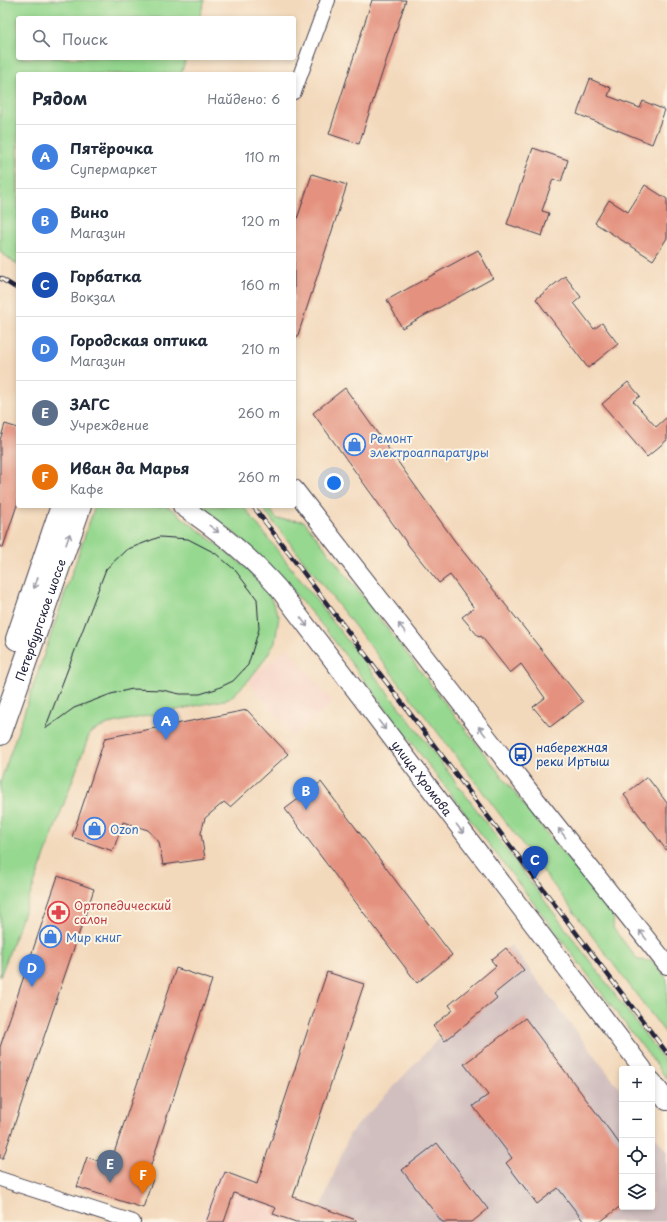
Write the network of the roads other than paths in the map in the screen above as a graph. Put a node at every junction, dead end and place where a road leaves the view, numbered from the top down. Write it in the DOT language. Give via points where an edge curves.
graph roads {
  1 [pos="328,0"];
  2 [pos="296,87"];
  3 [pos="296,492"];
  4 [pos="61,508"];
  5 [pos="79,508"];
  6 [pos="185,508"];
  7 [pos="5,690"];
  8 [pos="0,734"];
  9 [pos="667,965"];
  10 [pos="641,1066"];
  11 [pos="655,1085"];
  12 [pos="667,1101"];
  13 [pos="0,1179"];
  14 [pos="133,1222"];
  1 -- 2 [label="street"];
  9 -- 3 [label="street, one-way"];
  4 -- 7 [label="main road, Петербургское шоссе, one-way"];
  7 -- 5 [label="main road, Петербургское шоссе, one-way"];
  6 -- 10 [label="street, улица Хромова, one-way" via="246,554 278,588"];
  7 -- 8 [label="main road, Петербургское шоссе"];
  11 -- 12 [label="street"];
  13 -- 14 [label="street"];
}
